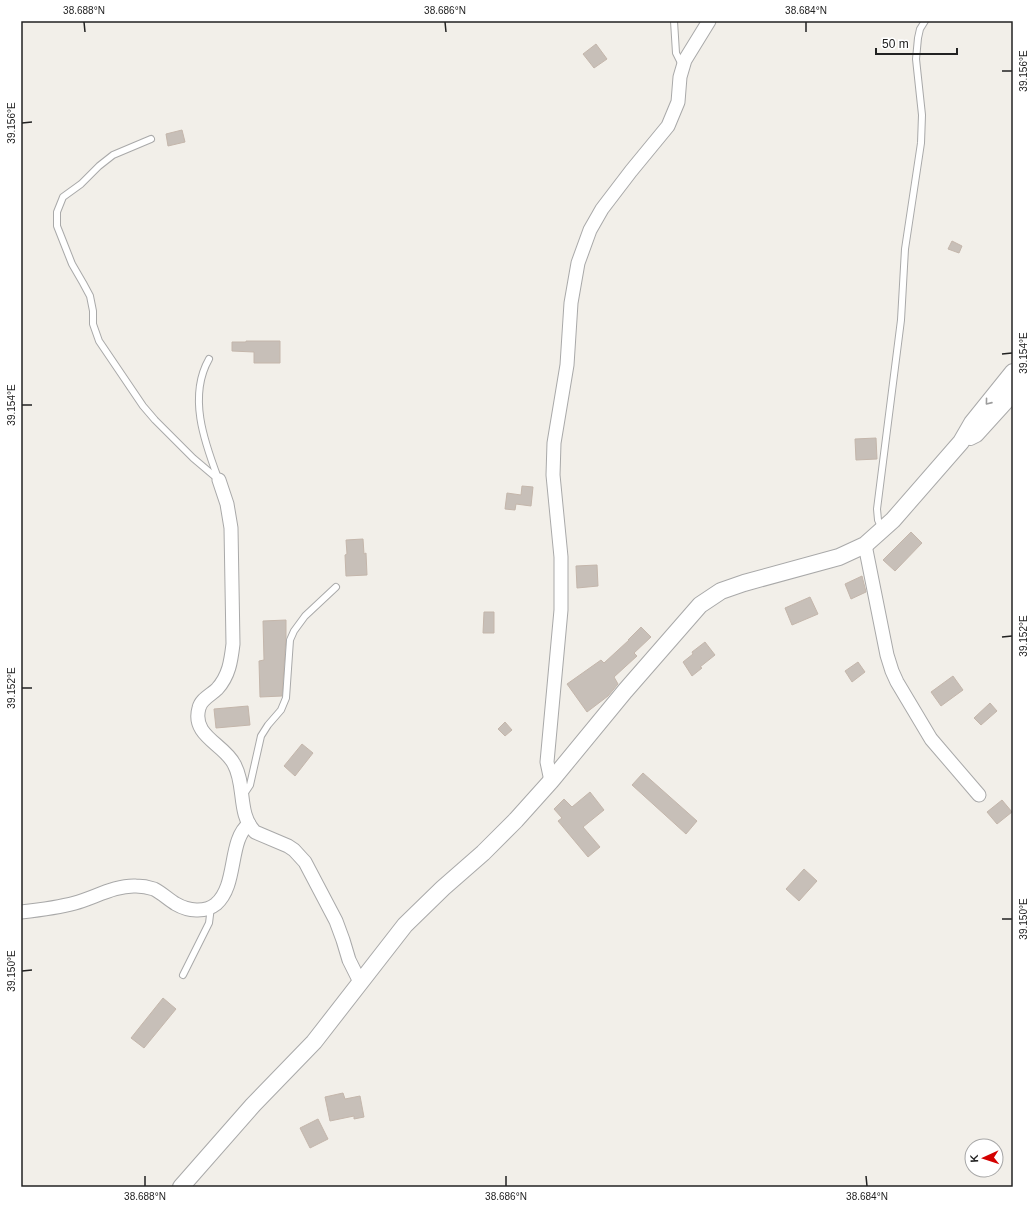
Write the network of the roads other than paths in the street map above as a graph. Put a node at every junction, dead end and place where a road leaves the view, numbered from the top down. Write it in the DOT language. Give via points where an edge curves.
graph roads {
  1 [pos="674,21"];
  2 [pos="708,21"];
  3 [pos="925,21"];
  4 [pos="682,66"];
  5 [pos="151,139"];
  6 [pos="208,359"];
  7 [pos="1013,372"];
  8 [pos="1013,393"];
  9 [pos="961,442"];
  10 [pos="219,480"];
  11 [pos="883,531"];
  12 [pos="865,545"];
  13 [pos="336,587"];
  14 [pos="551,781"];
  15 [pos="242,792"];
  16 [pos="979,795"];
  17 [pos="249,824"];
  18 [pos="210,908"];
  19 [pos="21,912"];
  20 [pos="183,975"];
  21 [pos="360,982"];
  22 [pos="181,1187"];
  1 -- 4 [label="lane" via="676,53"];
  2 -- 4 [label="street"];
  3 -- 11 [label="lane" via="920,29 916,59 922,115 921,144 908,229 901,320 876,509"];
  4 -- 14 [label="street" via="678,102 670,122 602,209 590,230 578,263 571,303 567,365 554,443 562,584 560,632 546,762"];
  5 -- 10 [label="lane" via="113,155 63,197 57,212 57,226 72,264 90,296 93,324 99,341 151,416"];
  6 -- 10 [label="lane" via="199,384 198,400 207,446"];
  7 -- 9 [label="street, one-way" via="972,423"];
  8 -- 9 [label="street" via="976,434"];
  9 -- 11 [label="street"];
  10 -- 15 [label="street" via="231,528 233,644 226,676 218,688 201,703 198,719 206,736 227,753 235,765"];
  11 -- 12 [label="street"];
  12 -- 14 [label="street" via="839,557 744,583 710,598 625,691"];
  12 -- 16 [label="street" via="887,656 897,682 931,739"];
  13 -- 15 [label="lane" via="305,616 294,631 290,640 286,698 278,715 262,736 250,785"];
  14 -- 21 [label="street" via="483,853 405,925"];
  15 -- 17 [label="street"];
  17 -- 18 [label="street" via="239,837 224,894"];
  17 -- 21 [label="street" via="256,832 294,850 305,862 336,921 349,960"];
  18 -- 19 [label="street" via="185,908 154,890 136,886 116,889 57,907"];
  18 -- 20 [label="lane" via="209,923"];
  21 -- 22 [label="street" via="314,1042 233,1127"];
}
